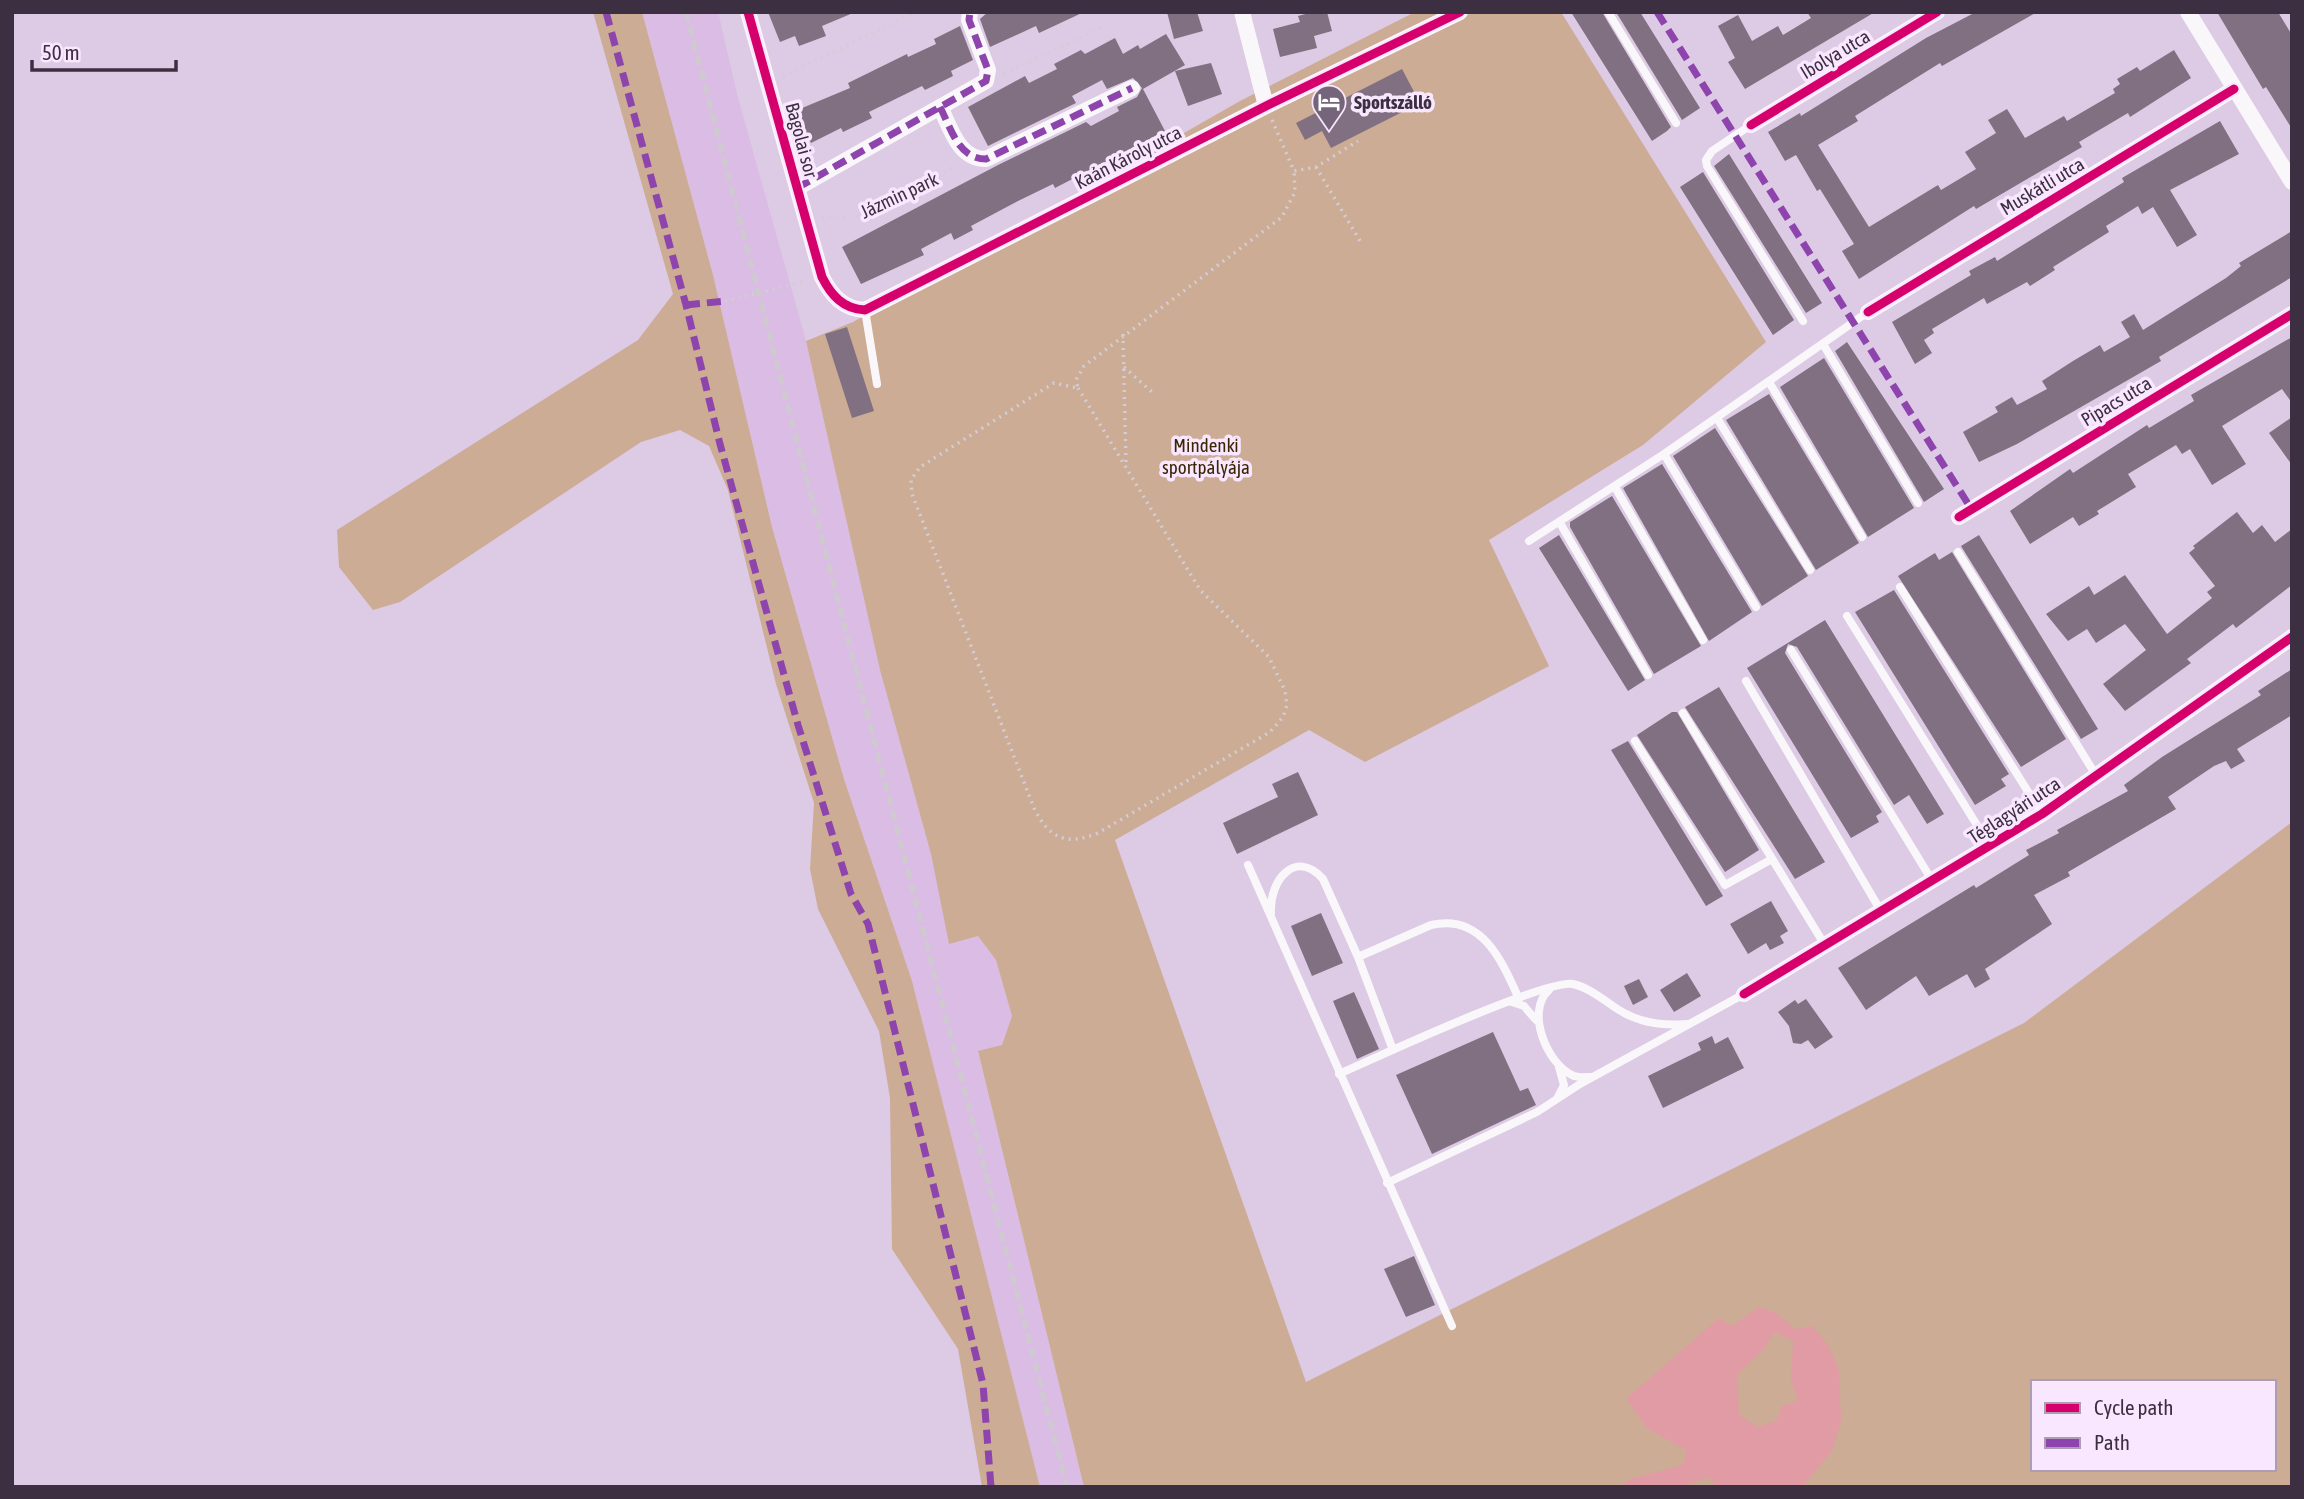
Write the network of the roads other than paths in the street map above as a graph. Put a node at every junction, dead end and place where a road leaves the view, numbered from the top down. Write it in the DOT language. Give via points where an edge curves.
graph roads {
  1 [pos="748,12"];
  2 [pos="971,12"];
  3 [pos="1242,12"];
  4 [pos="1460,12"];
  5 [pos="1608,12"];
  6 [pos="1937,12"];
  7 [pos="2188,12"];
  8 [pos="1132,88"];
  9 [pos="2234,89"];
  10 [pos="1266,106"];
  11 [pos="940,107"];
  12 [pos="1676,123"];
  13 [pos="1751,125"];
  14 [pos="2292,182"];
  15 [pos="797,188"];
  16 [pos="865,310"];
  17 [pos="1868,312"];
  18 [pos="2292,314"];
  19 [pos="1803,321"];
  20 [pos="1824,344"];
  21 [pos="1769,382"];
  22 [pos="877,384"];
  23 [pos="1717,418"];
  24 [pos="1664,454"];
  25 [pos="1615,487"];
  26 [pos="1918,503"];
  27 [pos="1959,517"];
  28 [pos="1560,523"];
  29 [pos="1862,537"];
  30 [pos="1529,541"];
  31 [pos="1958,552"];
  32 [pos="1810,570"];
  33 [pos="1900,587"];
  34 [pos="1756,607"];
  35 [pos="1847,616"];
  36 [pos="2292,637"];
  37 [pos="1703,640"];
  38 [pos="1791,650"];
  39 [pos="1648,675"];
  40 [pos="1746,681"];
  41 [pos="1683,713"];
  42 [pos="1635,741"];
  43 [pos="2097,777"];
  44 [pos="2042,814"];
  45 [pos="1990,846"];
  46 [pos="1772,859"];
  47 [pos="1248,864"];
  48 [pos="1933,882"];
  49 [pos="1882,913"];
  50 [pos="1271,919"];
  51 [pos="1826,947"];
  52 [pos="1358,957"];
  53 [pos="1554,986"];
  54 [pos="1744,995"];
  55 [pos="1516,1000"];
  56 [pos="1690,1024"];
  57 [pos="1539,1025"];
  58 [pos="1393,1050"];
  59 [pos="1557,1061"];
  60 [pos="1339,1074"];
  61 [pos="1593,1077"];
  62 [pos="1557,1099"];
  63 [pos="1387,1184"];
  64 [pos="1451,1326"];
  1 -- 15 [label="street, Bagolai sor"];
  2 -- 11 [label="street" via="969,20 988,70 983,84"];
  3 -- 10 [label="street"];
  4 -- 10 [label="street, Kaán Károly utca"];
  5 -- 12 [label="lane"];
  6 -- 13 [label="street, Ibolya utca"];
  7 -- 9 [label="street"];
  8 -- 11 [label="street" via="993,158 967,154"];
  9 -- 14 [label="street"];
  9 -- 17 [label="street, Muskátli utca"];
  10 -- 16 [label="street, Kaán Károly utca"];
  11 -- 15 [label="street"];
  13 -- 19 [label="lane" via="1712,151 1707,166"];
  15 -- 16 [label="street, Bagolai sor" via="822,277 834,297"];
  16 -- 22 [label="lane"];
  17 -- 20 [label="lane"];
  18 -- 27 [label="street, Pipacs utca"];
  20 -- 21 [label="lane"];
  20 -- 26 [label="lane"];
  21 -- 23 [label="lane"];
  21 -- 29 [label="lane"];
  23 -- 24 [label="lane"];
  23 -- 32 [label="lane"];
  24 -- 25 [label="lane"];
  24 -- 34 [label="lane"];
  25 -- 28 [label="lane"];
  25 -- 37 [label="lane"];
  28 -- 30 [label="lane"];
  28 -- 39 [label="lane"];
  31 -- 43 [label="lane"];
  33 -- 44 [label="lane"];
  35 -- 45 [label="lane"];
  36 -- 43 [label="street, Téglagyári utca"];
  38 -- 48 [label="lane"];
  40 -- 49 [label="lane"];
  41 -- 46 [label="lane"];
  42 -- 46 [label="lane" via="1725,885"];
  43 -- 44 [label="street, Téglagyári utca"];
  44 -- 45 [label="street, Téglagyári utca"];
  45 -- 48 [label="street, Téglagyári utca"];
  46 -- 51 [label="lane"];
  47 -- 50 [label="lane"];
  48 -- 49 [label="street, Téglagyári utca"];
  49 -- 51 [label="street, Téglagyári utca"];
  50 -- 52 [label="lane" via="1276,880 1295,868 1317,873"];
  50 -- 60 [label="lane"];
  51 -- 54 [label="street, Téglagyári utca"];
  52 -- 55 [label="lane" via="1431,925 1460,925 1485,938 1493,948"];
  52 -- 58 [label="lane"];
  53 -- 55 [label="lane"];
  53 -- 56 [label="lane" via="1581,987 1643,1021"];
  53 -- 57 [label="lane" via="1541,997"];
  54 -- 56 [label="lane"];
  55 -- 57 [label="lane"];
  55 -- 58 [label="lane"];
  56 -- 61 [label="lane"];
  57 -- 59 [label="lane"];
  58 -- 60 [label="lane"];
  59 -- 61 [label="lane" via="1577,1077"];
  59 -- 62 [label="lane" via="1564,1085"];
  60 -- 63 [label="lane"];
  61 -- 62 [label="lane"];
  62 -- 63 [label="lane"];
  63 -- 64 [label="lane"];
}
